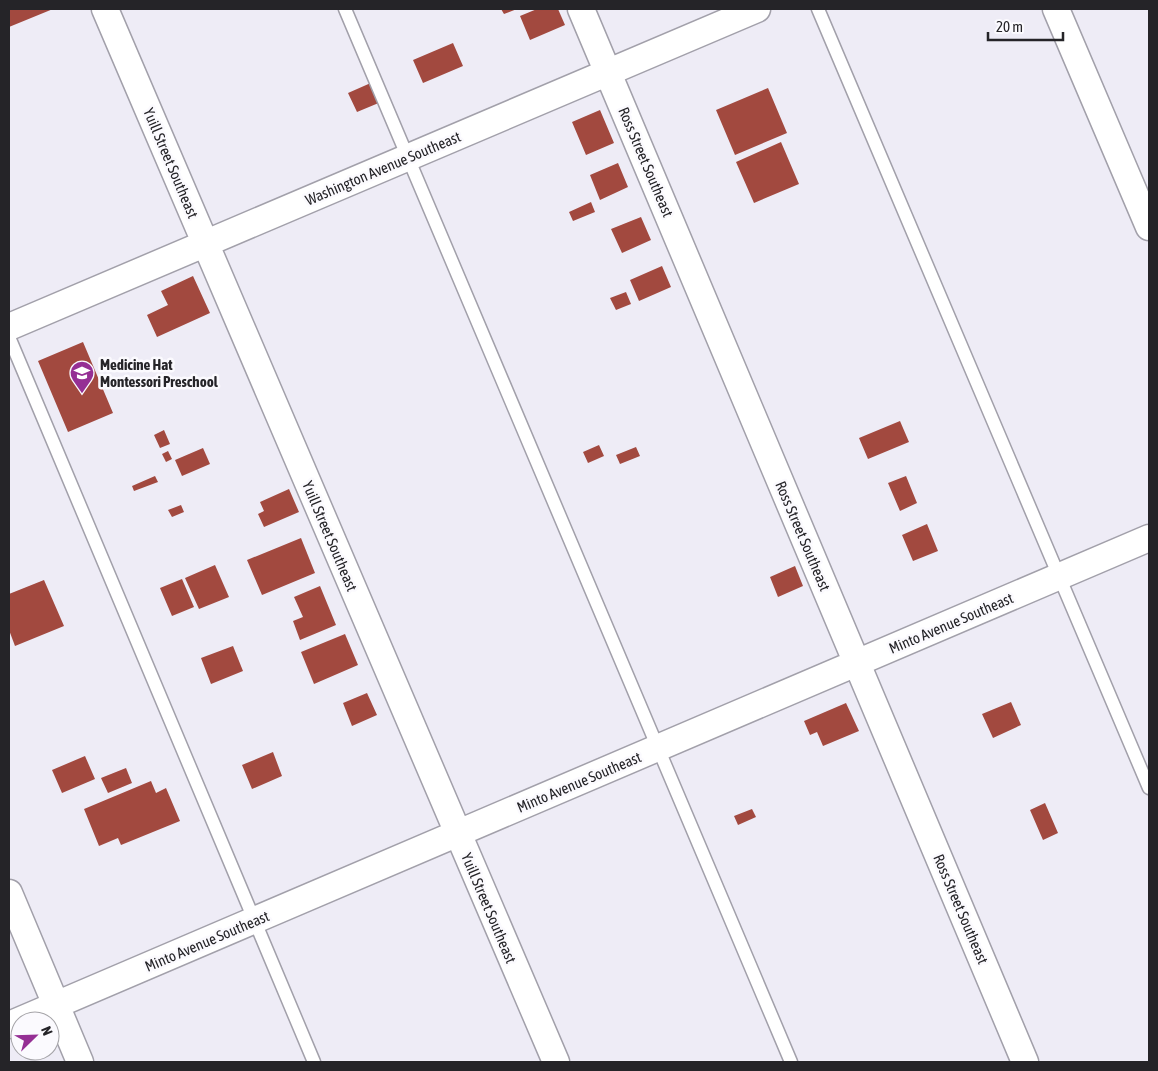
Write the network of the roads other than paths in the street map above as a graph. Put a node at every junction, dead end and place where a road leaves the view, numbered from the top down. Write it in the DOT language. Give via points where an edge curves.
graph roads {
  1 [pos="105,9"];
  2 [pos="345,9"];
  3 [pos="581,9"];
  4 [pos="757,9"];
  5 [pos="818,9"];
  6 [pos="1056,9"];
  7 [pos="608,72"];
  8 [pos="408,157"];
  9 [pos="1149,227"];
  10 [pos="205,244"];
  11 [pos="9,327"];
  12 [pos="9,337"];
  13 [pos="1149,538"];
  14 [pos="1060,577"];
  15 [pos="857,663"];
  16 [pos="658,748"];
  17 [pos="1149,788"];
  18 [pos="458,834"];
  19 [pos="9,893"];
  20 [pos="254,920"];
  21 [pos="56,1005"];
  22 [pos="9,1025"];
  23 [pos="80,1062"];
  24 [pos="314,1062"];
  25 [pos="556,1062"];
  26 [pos="791,1062"];
  27 [pos="1025,1062"];
  1 -- 10 [label="street, Yuill Street Southeast"];
  2 -- 8 [label="lane"];
  3 -- 7 [label="street, Ross Street Southeast"];
  4 -- 7 [label="street, Washington Avenue Southeast"];
  5 -- 14 [label="lane"];
  6 -- 9 [label="street"];
  7 -- 8 [label="street, Washington Avenue Southeast"];
  7 -- 15 [label="street, Ross Street Southeast"];
  8 -- 10 [label="street, Washington Avenue Southeast"];
  8 -- 16 [label="lane"];
  10 -- 11 [label="street, Washington Avenue Southeast"];
  10 -- 18 [label="street, Yuill Street Southeast"];
  12 -- 20 [label="lane"];
  13 -- 14 [label="street, Minto Avenue Southeast"];
  14 -- 15 [label="street, Minto Avenue Southeast"];
  14 -- 17 [label="lane"];
  15 -- 16 [label="street, Minto Avenue Southeast"];
  15 -- 27 [label="street, Ross Street Southeast"];
  16 -- 18 [label="street, Minto Avenue Southeast"];
  16 -- 26 [label="lane"];
  18 -- 20 [label="street, Minto Avenue Southeast"];
  18 -- 25 [label="street, Yuill Street Southeast"];
  19 -- 21 [label="street"];
  20 -- 21 [label="street, Minto Avenue Southeast"];
  20 -- 24 [label="lane"];
  21 -- 22 [label="street, Minto Avenue Southeast"];
  21 -- 23 [label="street"];
}
